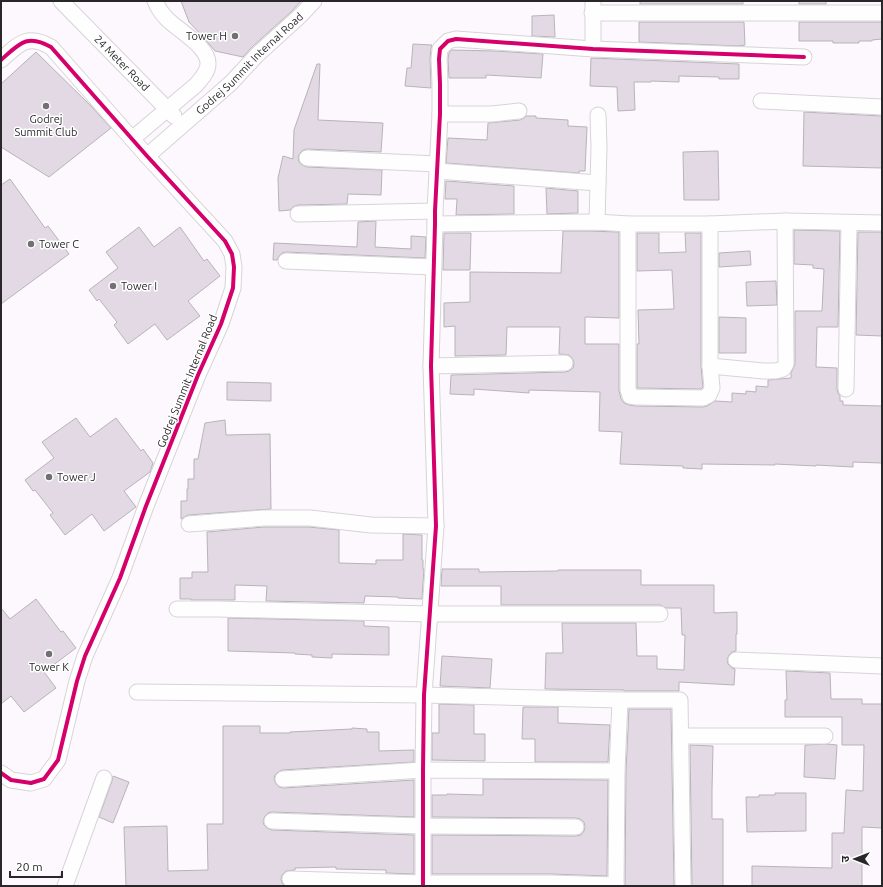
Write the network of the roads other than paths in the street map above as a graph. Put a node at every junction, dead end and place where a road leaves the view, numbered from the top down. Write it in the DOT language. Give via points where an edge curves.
graph roads {
  1 [pos="61,1"];
  2 [pos="155,1"];
  3 [pos="314,1"];
  4 [pos="593,7"];
  5 [pos="882,13"];
  6 [pos="593,49"];
  7 [pos="804,57"];
  8 [pos="1,60"];
  9 [pos="761,101"];
  10 [pos="882,107"];
  11 [pos="168,109"];
  12 [pos="519,111"];
  13 [pos="440,114"];
  14 [pos="598,115"];
  15 [pos="182,126"];
  16 [pos="132,139"];
  17 [pos="147,156"];
  18 [pos="307,158"];
  19 [pos="437,167"];
  20 [pos="598,184"];
  21 [pos="298,214"];
  22 [pos="435,217"];
  23 [pos="785,221"];
  24 [pos="597,222"];
  25 [pos="849,222"];
  26 [pos="628,224"];
  27 [pos="710,224"];
  28 [pos="882,224"];
  29 [pos="286,261"];
  30 [pos="433,267"];
  31 [pos="565,363"];
  32 [pos="431,366"];
  33 [pos="710,366"];
  34 [pos="846,389"];
  35 [pos="189,524"];
  36 [pos="436,526"];
  37 [pos="177,609"];
  38 [pos="430,614"];
  39 [pos="660,614"];
  40 [pos="736,660"];
  41 [pos="882,666"];
  42 [pos="137,692"];
  43 [pos="424,695"];
  44 [pos="620,700"];
  45 [pos="681,736"];
  46 [pos="825,736"];
  47 [pos="423,770"];
  48 [pos="617,771"];
  49 [pos="1,773"];
  50 [pos="104,778"];
  51 [pos="283,779"];
  52 [pos="272,821"];
  53 [pos="423,826"];
  54 [pos="576,828"];
  55 [pos="290,879"];
  56 [pos="423,884"];
  57 [pos="616,885"];
  58 [pos="66,886"];
  59 [pos="683,886"];
  1 -- 11 [label="street, 24 Meter Road"];
  2 -- 11 [label="street, Godrej Summit Internal Road" via="168,19 197,43 206,55 208,64 204,76"];
  3 -- 15 [label="street, Godrej Summit Internal Road" via="231,83"];
  4 -- 5 [label="street"];
  4 -- 6 [label="street"];
  6 -- 7 [label="street"];
  6 -- 13 [label="street" via="456,39 448,41 440,49"];
  8 -- 16 [label="street, Godrej Summit Internal Road" via="21,43 44,43"];
  9 -- 10 [label="street"];
  11 -- 15 [label="street, 24 Meter Road"];
  11 -- 16 [label="street, Godrej Summit Internal Road"];
  12 -- 13 [label="street"];
  13 -- 19 [label="street"];
  14 -- 20 [label="street"];
  15 -- 17 [label="street, Godrej Summit Internal Road"];
  16 -- 17 [label="street, Godrej Summit Internal Road"];
  17 -- 49 [label="street, Godrej Summit Internal Road" via="225,241 232,254 233,288 120,578 85,656 58,760 44,779 31,783 11,780"];
  18 -- 19 [label="street"];
  19 -- 20 [label="street"];
  19 -- 22 [label="street"];
  20 -- 24 [label="street"];
  21 -- 22 [label="street"];
  22 -- 24 [label="street"];
  22 -- 30 [label="street"];
  23 -- 25 [label="street"];
  23 -- 27 [label="street"];
  23 -- 33 [label="street" via="786,364 783,369 775,370"];
  24 -- 26 [label="street"];
  25 -- 28 [label="street"];
  25 -- 34 [label="street"];
  26 -- 27 [label="street"];
  26 -- 33 [label="street" via="630,396 703,398 709,395 712,388"];
  27 -- 33 [label="street"];
  29 -- 30 [label="street"];
  30 -- 32 [label="street"];
  31 -- 32 [label="street"];
  32 -- 36 [label="street"];
  35 -- 36 [label="street" via="264,518 310,518 371,525"];
  36 -- 38 [label="street"];
  37 -- 38 [label="street"];
  38 -- 39 [label="street"];
  38 -- 43 [label="street"];
  40 -- 41 [label="street"];
  42 -- 43 [label="street"];
  43 -- 44 [label="street"];
  43 -- 47 [label="street"];
  44 -- 45 [label="street" via="680,700"];
  44 -- 48 [label="street"];
  45 -- 46 [label="street"];
  45 -- 59 [label="street"];
  47 -- 48 [label="street"];
  47 -- 51 [label="street"];
  47 -- 53 [label="street"];
  48 -- 57 [label="street"];
  50 -- 58 [label="street"];
  52 -- 53 [label="street"];
  53 -- 54 [label="street"];
  53 -- 56 [label="street"];
  55 -- 56 [label="street"];
  56 -- 57 [label="street"];
}
